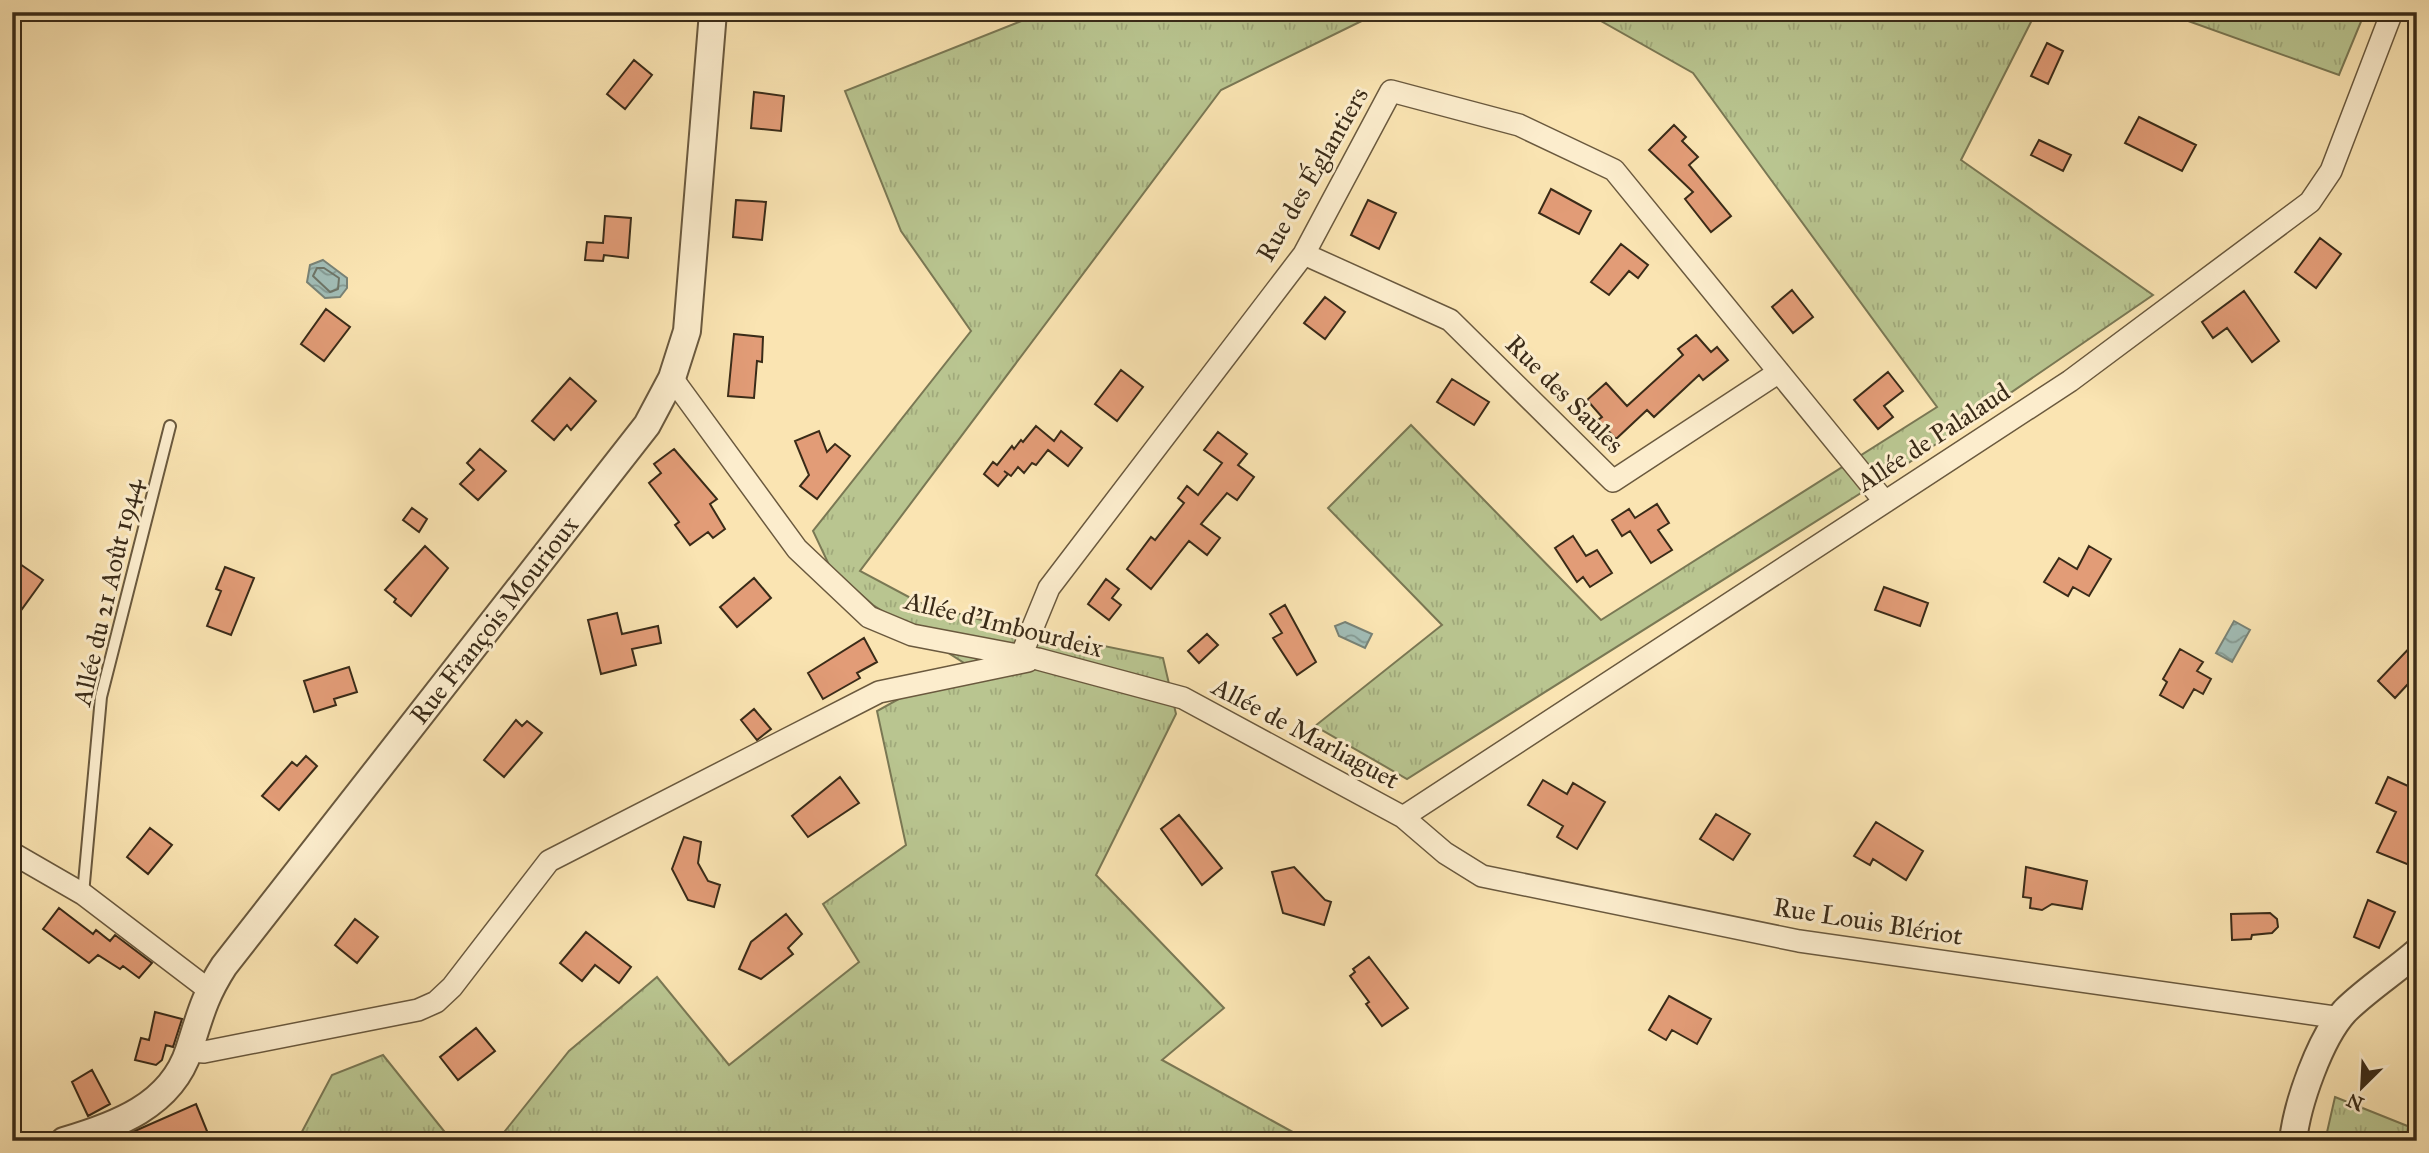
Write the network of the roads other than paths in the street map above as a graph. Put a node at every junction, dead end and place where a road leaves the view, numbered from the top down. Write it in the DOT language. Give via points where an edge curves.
graph roads {
  1 [pos="713,12"];
  2 [pos="2392,12"];
  3 [pos="1304,254"];
  4 [pos="1779,372"];
  5 [pos="672,378"];
  6 [pos="170,426"];
  7 [pos="1885,502"];
  8 [pos="1030,658"];
  9 [pos="1183,698"];
  10 [pos="1403,817"];
  11 [pos="12,853"];
  12 [pos="83,894"];
  13 [pos="2417,952"];
  14 [pos="209,990"];
  15 [pos="2345,1012"];
  16 [pos="189,1051"];
  17 [pos="74,1138"];
  18 [pos="2293,1141"];
  1 -- 5 [label="street, Rue François Mourioux" via="687,331"];
  2 -- 7 [label="street, Allée de Palalaud" via="2332,171 2310,202 2070,381"];
  3 -- 4 [label="street, Rue des Saules" via="1450,320 1613,481"];
  3 -- 4 [label="street, Rue des Églantiers" via="1391,91 1519,125 1614,170"];
  3 -- 8 [label="street, Rue des Églantiers" via="1049,588"];
  4 -- 7 [label="street, Rue des Églantiers"];
  5 -- 8 [label="street, Allée d'Imbourdeix" via="797,549 869,617 912,635"];
  5 -- 14 [label="street, Rue François Mourioux" via="647,425"];
  6 -- 12 [label="lane, Allée du 21 Août 1944" via="101,697"];
  7 -- 10 [label="street, Allée de Palalaud"];
  8 -- 9 [label="street, Allée d'Imbourdeix"];
  8 -- 16 [label="street" via="880,692 549,861 452,988 436,1002 418,1010"];
  9 -- 10 [label="street, Allée de Marliaguet"];
  10 -- 15 [label="street, Rue Louis Blériot" via="1445,853 1495,879 1799,941 2334,1017"];
  11 -- 12 [label="street"];
  12 -- 14 [label="street"];
  13 -- 15 [label="street"];
  14 -- 16 [label="street, Rue François Mourioux"];
  15 -- 18 [label="street" via="2324,1044 2295,1122"];
  16 -- 17 [label="street, Rue François Mourioux" via="172,1081 148,1106"];
}
